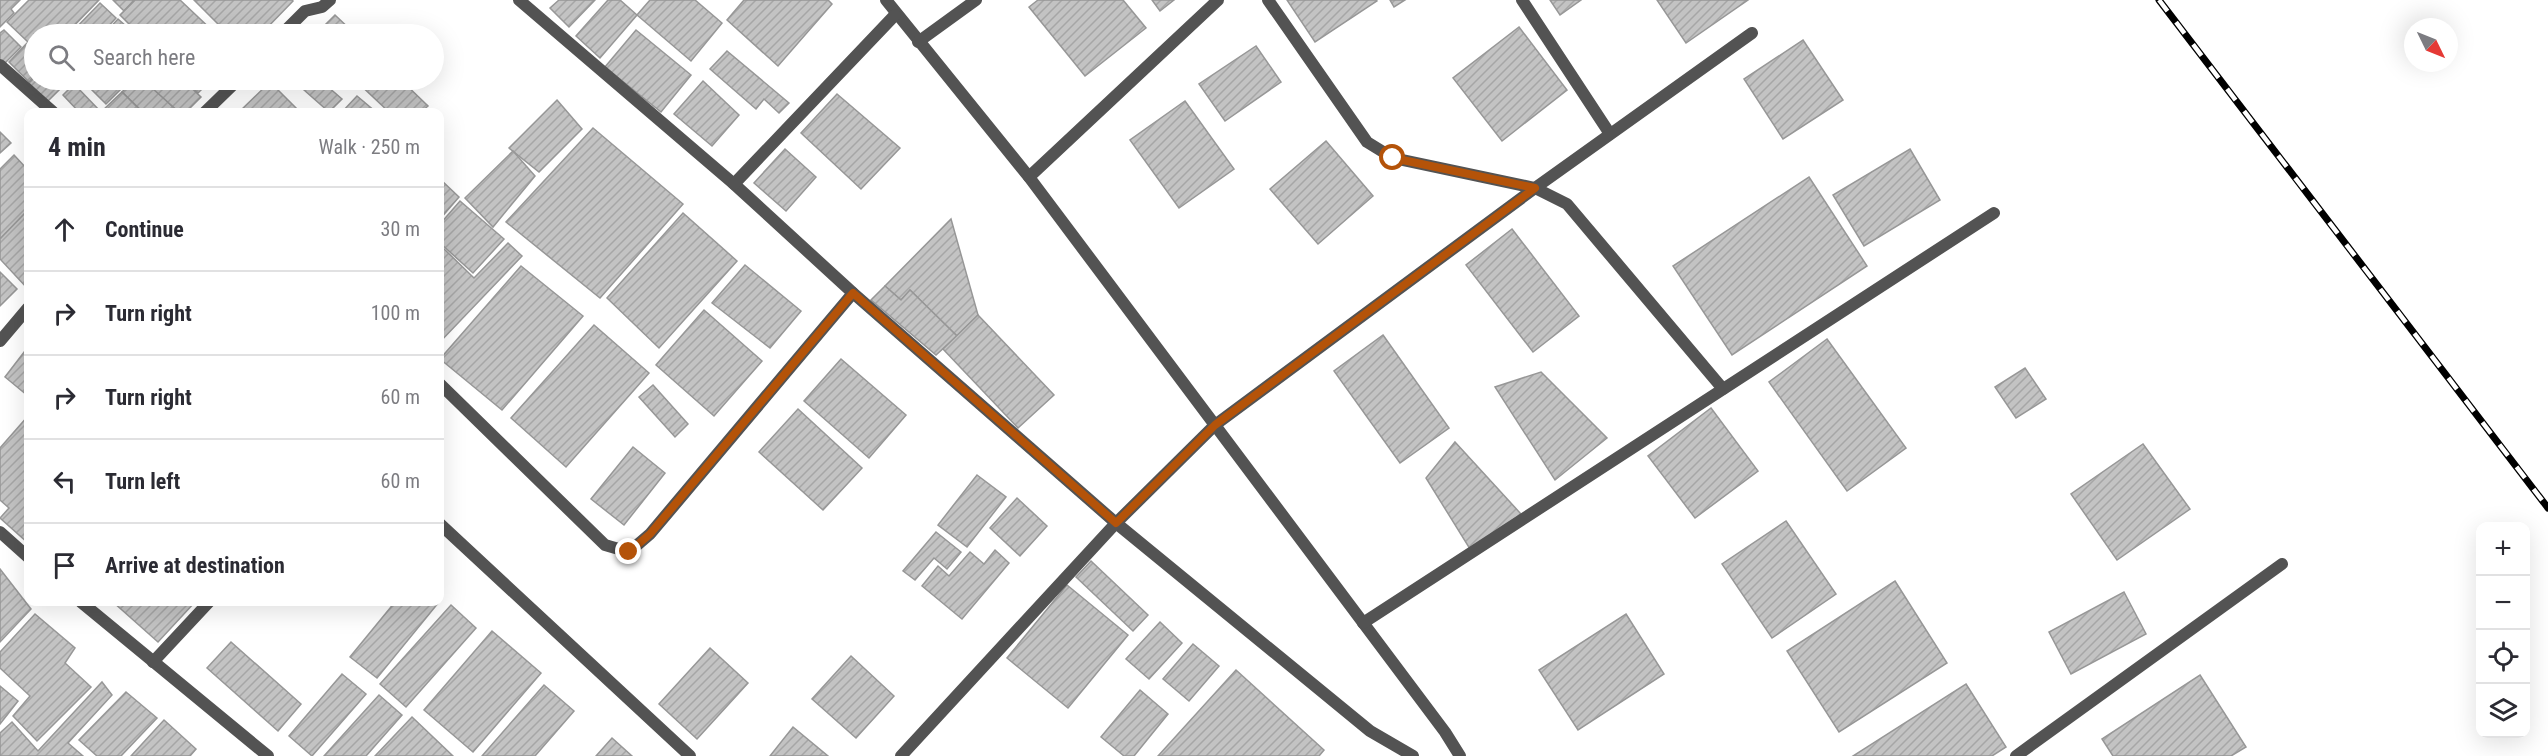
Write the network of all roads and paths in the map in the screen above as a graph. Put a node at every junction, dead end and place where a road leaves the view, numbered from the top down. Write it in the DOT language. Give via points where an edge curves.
graph roads {
  1 [pos="330,0"];
  2 [pos="519,0"];
  3 [pos="886,0"];
  4 [pos="976,0"];
  5 [pos="1218,0"];
  6 [pos="1268,0"];
  7 [pos="1522,0"];
  8 [pos="896,15"];
  9 [pos="292,24"];
  10 [pos="1752,33"];
  11 [pos="918,42"];
  12 [pos="0,65"];
  13 [pos="24,86"];
  14 [pos="28,90"];
  15 [pos="228,90"];
  16 [pos="48,108"];
  17 [pos="209,108"];
  18 [pos="1610,134"];
  19 [pos="1029,177"];
  20 [pos="734,184"];
  21 [pos="1535,188"];
  22 [pos="1994,213"];
  23 [pos="853,293"];
  24 [pos="24,313"];
  25 [pos="0,341"];
  26 [pos="444,388"];
  27 [pos="1723,389"];
  28 [pos="1215,425"];
  29 [pos="1116,523"];
  30 [pos="444,528"];
  31 [pos="0,532"];
  32 [pos="24,553"];
  33 [pos="2282,564"];
  34 [pos="86,606"];
  35 [pos="206,606"];
  36 [pos="1363,623"];
  37 [pos="153,662"];
  38 [pos="268,756"];
  39 [pos="690,756"];
  40 [pos="901,756"];
  41 [pos="1413,756"];
  42 [pos="1460,756"];
  43 [pos="2016,756"];
  1 -- 9 [label="street" via="322,7 305,11"];
  2 -- 20 [label="street"];
  3 -- 8 [label="street"];
  4 -- 11 [label="street"];
  5 -- 19 [label="street"];
  6 -- 21 [label="street" via="1367,142 1393,158"];
  7 -- 18 [label="street"];
  8 -- 11 [label="street"];
  8 -- 20 [label="street"];
  10 -- 18 [label="street"];
  11 -- 19 [label="street"];
  12 -- 13 [label="street"];
  14 -- 16 [label="street"];
  15 -- 17 [label="street"];
  18 -- 21 [label="street"];
  19 -- 28 [label="street"];
  20 -- 23 [label="street"];
  21 -- 27 [label="street" via="1567,204"];
  21 -- 28 [label="street"];
  22 -- 27 [label="street"];
  23 -- 26 [label="street" via="650,534 629,552 605,545"];
  23 -- 29 [label="street"];
  24 -- 25 [label="street"];
  27 -- 36 [label="street"];
  28 -- 29 [label="street"];
  28 -- 36 [label="street"];
  29 -- 40 [label="street"];
  29 -- 41 [label="street" via="1370,731"];
  30 -- 39 [label="street"];
  31 -- 32 [label="street"];
  33 -- 43 [label="street"];
  34 -- 37 [label="street"];
  35 -- 37 [label="street"];
  36 -- 42 [label="street"];
  37 -- 38 [label="street"];
}
